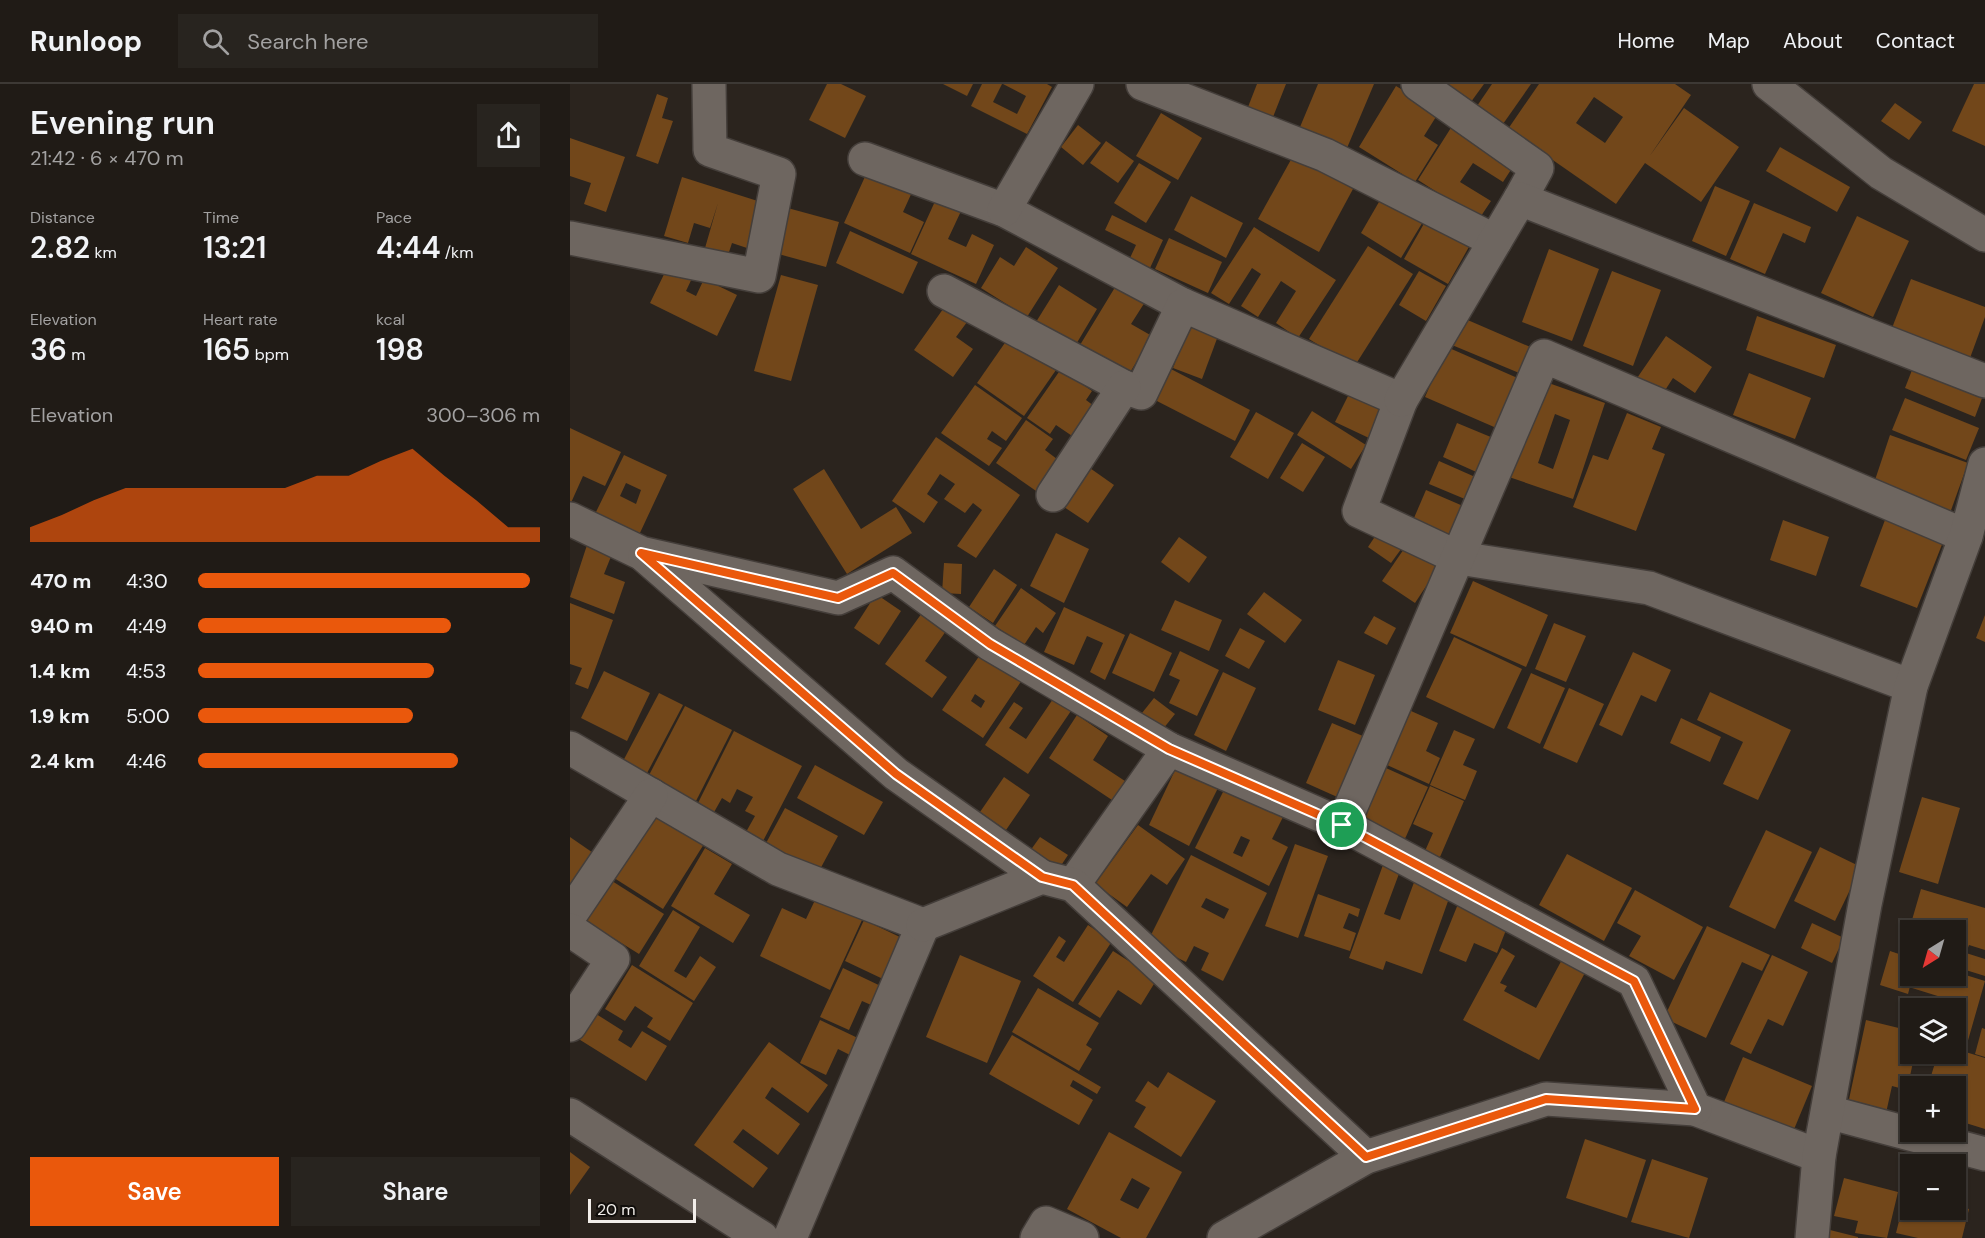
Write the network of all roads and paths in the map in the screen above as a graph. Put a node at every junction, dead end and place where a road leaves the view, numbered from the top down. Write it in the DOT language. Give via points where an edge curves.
graph roads {
  1 [pos="709,84"];
  2 [pos="1077,84"];
  3 [pos="1143,84"];
  4 [pos="1418,84"];
  5 [pos="1769,84"];
  6 [pos="865,159"];
  7 [pos="1520,199"];
  8 [pos="1004,210"];
  9 [pos="1985,235"];
  10 [pos="570,238"];
  11 [pos="1495,241"];
  12 [pos="944,291"];
  13 [pos="1183,305"];
  14 [pos="1985,381"];
  15 [pos="1124,387"];
  16 [pos="1401,400"];
  17 [pos="1985,464"];
  18 [pos="1053,495"];
  19 [pos="570,519"];
  20 [pos="1966,536"];
  21 [pos="641,553"];
  22 [pos="1459,558"];
  23 [pos="1911,686"];
  24 [pos="570,748"];
  25 [pos="1169,749"];
  26 [pos="651,795"];
  27 [pos="1342,825"];
  28 [pos="1042,877"];
  29 [pos="1073,885"];
  30 [pos="570,915"];
  31 [pos="923,925"];
  32 [pos="570,930"];
  33 [pos="570,1025"];
  34 [pos="1695,1109"];
  35 [pos="1828,1112"];
  36 [pos="570,1115"];
  37 [pos="1985,1154"];
  38 [pos="1819,1156"];
  39 [pos="1366,1157"];
  40 [pos="762,1238"];
  41 [pos="790,1238"];
  42 [pos="1037,1238"];
  43 [pos="1082,1238"];
  44 [pos="1224,1238"];
  45 [pos="1812,1238"];
  1 -- 10 [label="street" via="710,150 779,174 759,276"];
  2 -- 8 [label="street"];
  3 -- 11 [label="street" via="1325,155"];
  4 -- 7 [label="street" via="1537,168"];
  5 -- 9 [label="street" via="1881,173"];
  6 -- 8 [label="street"];
  7 -- 11 [label="street"];
  7 -- 14 [label="street"];
  8 -- 13 [label="street"];
  11 -- 16 [label="street"];
  12 -- 15 [label="street"];
  13 -- 15 [label="street" via="1141,393"];
  13 -- 16 [label="street"];
  15 -- 18 [label="street"];
  16 -- 22 [label="street" via="1359,511"];
  17 -- 20 [label="street"];
  19 -- 21 [label="street"];
  20 -- 22 [label="street" via="1544,356"];
  20 -- 23 [label="street"];
  21 -- 25 [label="street" via="838,598 893,573 990,644"];
  21 -- 28 [label="street" via="896,774"];
  22 -- 23 [label="street" via="1649,588"];
  22 -- 27 [label="street"];
  23 -- 35 [label="street" via="1865,904"];
  24 -- 26 [label="street"];
  25 -- 27 [label="street"];
  25 -- 29 [label="street"];
  26 -- 30 [label="street"];
  26 -- 31 [label="street" via="778,869"];
  27 -- 34 [label="street" via="1634,981"];
  28 -- 29 [label="street"];
  28 -- 31 [label="street"];
  29 -- 39 [label="street"];
  31 -- 41 [label="street"];
  32 -- 33 [label="street" via="614,959"];
  34 -- 38 [label="street"];
  34 -- 39 [label="street" via="1546,1099"];
  35 -- 37 [label="street"];
  35 -- 38 [label="street"];
  36 -- 40 [label="street"];
  38 -- 45 [label="street"];
  39 -- 44 [label="street"];
  42 -- 43 [label="street" via="1046,1223"];
}
